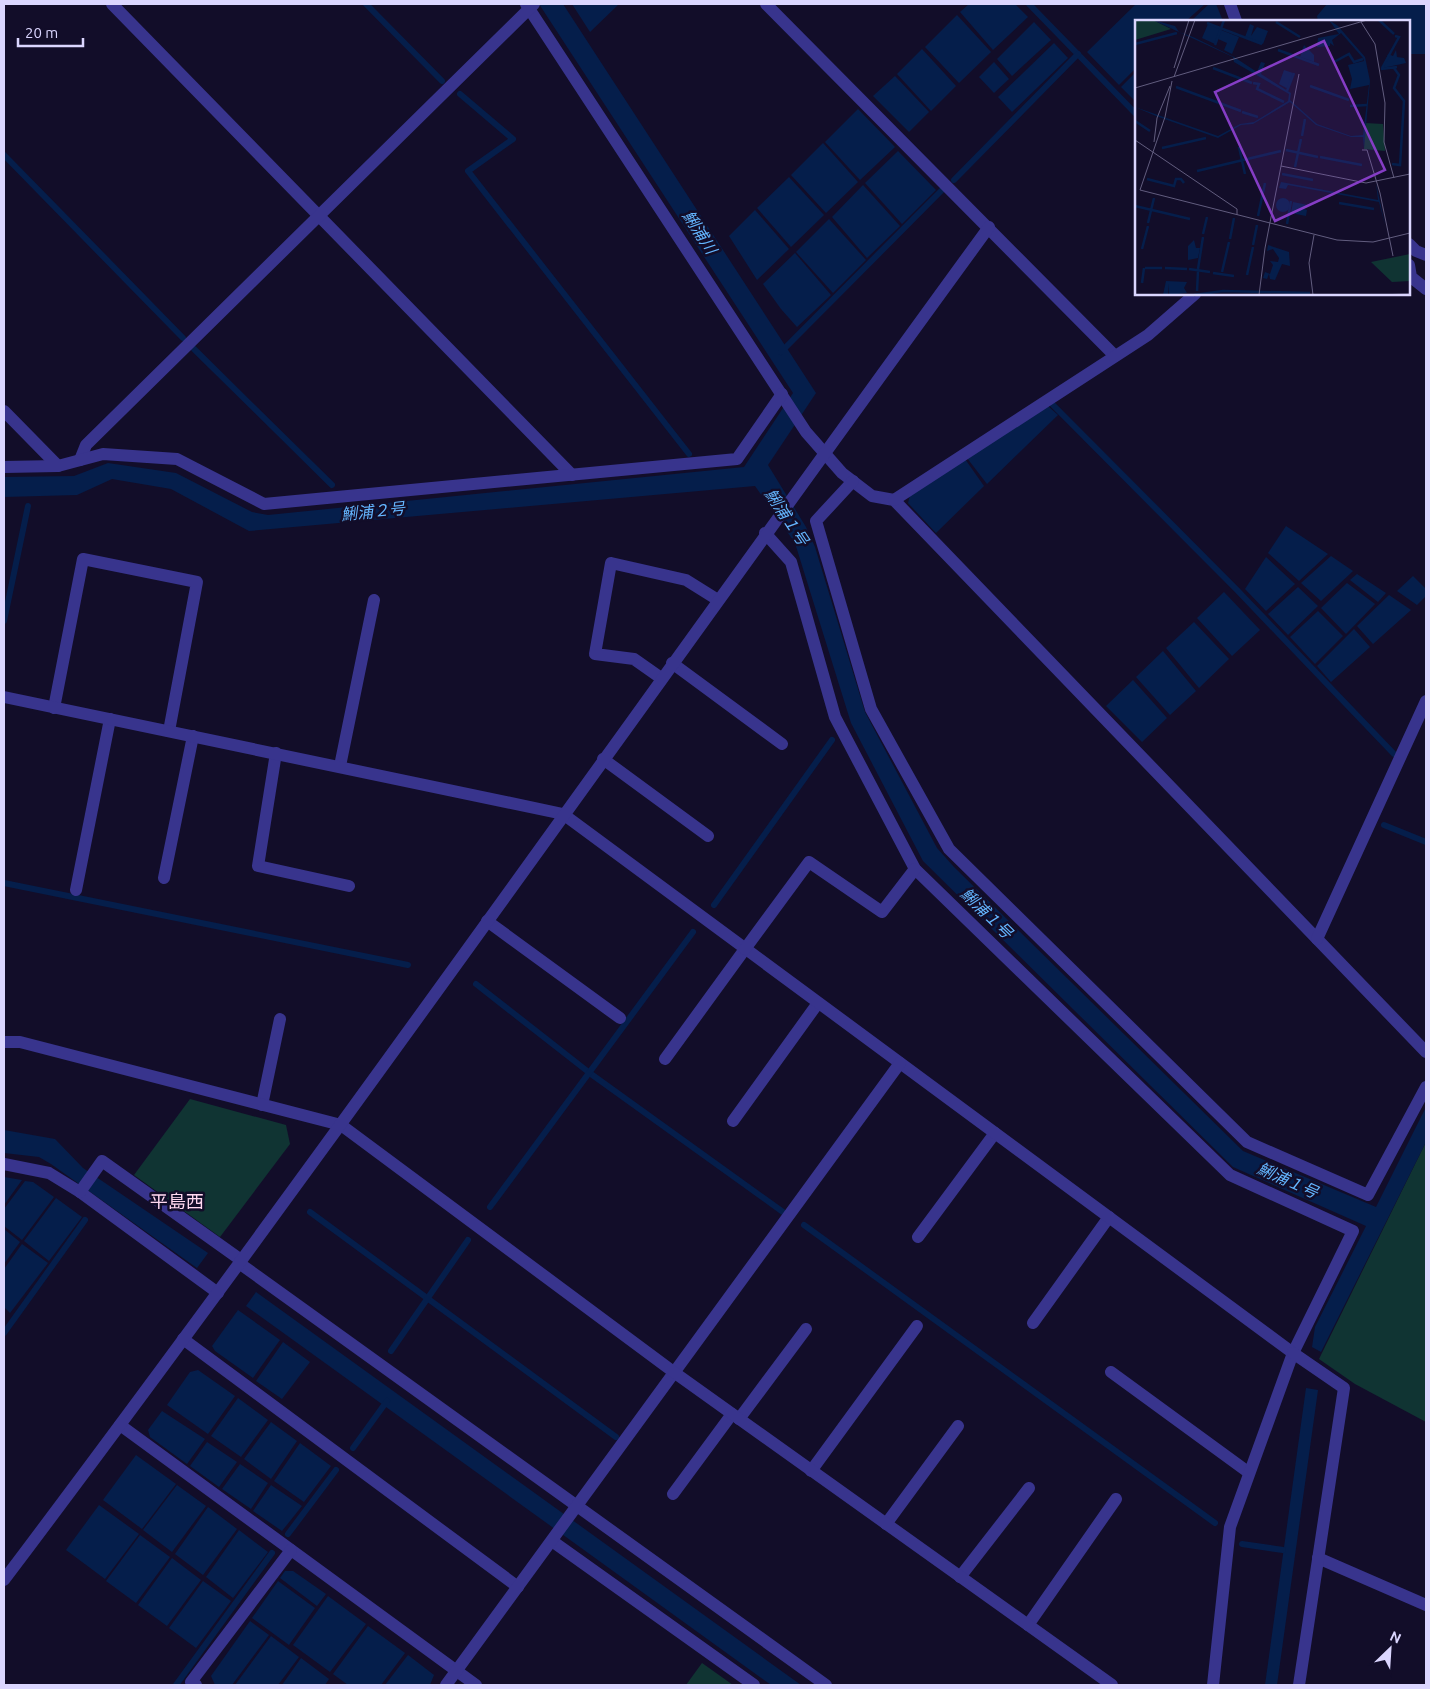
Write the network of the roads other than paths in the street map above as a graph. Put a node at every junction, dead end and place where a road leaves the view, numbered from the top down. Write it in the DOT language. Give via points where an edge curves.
graph roads {
  1 [pos="112,4"];
  2 [pos="766,4"];
  3 [pos="1230,4"];
  4 [pos="530,5"];
  5 [pos="1236,20"];
  6 [pos="320,216"];
  7 [pos="989,227"];
  8 [pos="1417,250"];
  9 [pos="1410,262"];
  10 [pos="1410,270"];
  11 [pos="1426,289"];
  12 [pos="1194,295"];
  13 [pos="1116,356"];
  14 [pos="785,398"];
  15 [pos="4,411"];
  16 [pos="824,453"];
  17 [pos="80,460"];
  18 [pos="58,466"];
  19 [pos="4,467"];
  20 [pos="572,474"];
  21 [pos="853,481"];
  22 [pos="894,500"];
  23 [pos="768,530"];
  24 [pos="374,600"];
  25 [pos="718,600"];
  26 [pos="672,663"];
  27 [pos="661,678"];
  28 [pos="4,697"];
  29 [pos="1426,701"];
  30 [pos="54,708"];
  31 [pos="110,719"];
  32 [pos="169,731"];
  33 [pos="193,736"];
  34 [pos="782,744"];
  35 [pos="276,753"];
  36 [pos="603,759"];
  37 [pos="340,766"];
  38 [pos="563,814"];
  39 [pos="708,836"];
  40 [pos="915,869"];
  41 [pos="164,878"];
  42 [pos="349,886"];
  43 [pos="76,890"];
  44 [pos="487,921"];
  45 [pos="1317,939"];
  46 [pos="744,948"];
  47 [pos="818,1003"];
  48 [pos="280,1018"];
  49 [pos="620,1018"];
  50 [pos="4,1042"];
  51 [pos="1426,1052"];
  52 [pos="665,1059"];
  53 [pos="900,1064"];
  54 [pos="1426,1088"];
  55 [pos="262,1104"];
  56 [pos="732,1121"];
  57 [pos="341,1125"];
  58 [pos="994,1133"];
  59 [pos="4,1164"];
  60 [pos="80,1192"];
  61 [pos="1109,1217"];
  62 [pos="918,1237"];
  63 [pos="240,1262"];
  64 [pos="218,1293"];
  65 [pos="1033,1323"];
  66 [pos="917,1326"];
  67 [pos="806,1329"];
  68 [pos="184,1339"];
  69 [pos="1292,1353"];
  70 [pos="1110,1372"];
  71 [pos="676,1373"];
  72 [pos="736,1416"];
  73 [pos="120,1425"];
  74 [pos="958,1426"];
  75 [pos="812,1471"];
  76 [pos="1248,1472"];
  77 [pos="1029,1488"];
  78 [pos="673,1494"];
  79 [pos="1116,1499"];
  80 [pos="575,1512"];
  81 [pos="886,1524"];
  82 [pos="555,1538"];
  83 [pos="291,1550"];
  84 [pos="1318,1558"];
  85 [pos="960,1577"];
  86 [pos="4,1580"];
  87 [pos="518,1587"];
  88 [pos="1426,1605"];
  89 [pos="1028,1625"];
  90 [pos="456,1671"];
  91 [pos="196,1685"];
  92 [pos="446,1685"];
  93 [pos="476,1685"];
  94 [pos="754,1685"];
  95 [pos="826,1685"];
  96 [pos="1112,1685"];
  97 [pos="1213,1685"];
  98 [pos="1299,1685"];
  1 -- 6 [label="street"];
  2 -- 7 [label="street"];
  3 -- 5 [label="street"];
  4 -- 6 [label="street"];
  4 -- 14 [label="street"];
  6 -- 17 [label="street" via="86,445"];
  6 -- 20 [label="street"];
  7 -- 13 [label="street"];
  7 -- 16 [label="street"];
  8 -- 9 [label="street"];
  10 -- 11 [label="street" via="1411,276"];
  12 -- 13 [label="street" via="1148,335"];
  13 -- 22 [label="street"];
  14 -- 16 [label="street" via="806,432"];
  14 -- 20 [label="street" via="736,459"];
  15 -- 18 [label="street"];
  16 -- 21 [label="street"];
  16 -- 23 [label="street"];
  17 -- 18 [label="street"];
  17 -- 20 [label="street" via="103,454 177,459 264,504"];
  18 -- 19 [label="street"];
  21 -- 22 [label="street" via="872,496"];
  21 -- 54 [label="street" via="816,521 871,708 949,849 1247,1142 1368,1195"];
  22 -- 45 [label="street"];
  23 -- 25 [label="street"];
  23 -- 40 [label="street" via="791,562 835,717"];
  24 -- 37 [label="street"];
  25 -- 26 [label="street"];
  25 -- 27 [label="street" via="686,580 611,563 595,654 634,659"];
  26 -- 27 [label="street"];
  26 -- 34 [label="street"];
  27 -- 36 [label="street"];
  28 -- 30 [label="street"];
  29 -- 45 [label="street"];
  30 -- 31 [label="street"];
  30 -- 32 [label="street" via="83,559 197,582"];
  31 -- 32 [label="street"];
  31 -- 43 [label="street"];
  32 -- 33 [label="street"];
  33 -- 35 [label="street"];
  33 -- 41 [label="street"];
  35 -- 37 [label="street"];
  35 -- 42 [label="street" via="258,866"];
  36 -- 38 [label="street"];
  36 -- 39 [label="street"];
  37 -- 38 [label="street"];
  38 -- 44 [label="street"];
  38 -- 46 [label="street"];
  40 -- 46 [label="street" via="882,912 809,862"];
  40 -- 69 [label="street" via="1230,1175 1353,1231"];
  44 -- 49 [label="street"];
  44 -- 57 [label="street"];
  45 -- 51 [label="street"];
  46 -- 47 [label="street"];
  46 -- 52 [label="street"];
  47 -- 53 [label="street"];
  47 -- 56 [label="street"];
  48 -- 55 [label="street"];
  50 -- 55 [label="street" via="20,1042"];
  53 -- 58 [label="street"];
  53 -- 71 [label="street"];
  55 -- 57 [label="street"];
  57 -- 63 [label="street"];
  57 -- 71 [label="street"];
  58 -- 61 [label="street"];
  58 -- 62 [label="street"];
  59 -- 60 [label="street" via="49,1173"];
  60 -- 63 [label="street" via="102,1161"];
  60 -- 64 [label="street"];
  61 -- 65 [label="street"];
  61 -- 69 [label="street"];
  63 -- 64 [label="street"];
  63 -- 80 [label="street"];
  64 -- 68 [label="street"];
  66 -- 75 [label="street"];
  67 -- 72 [label="street"];
  68 -- 73 [label="street"];
  68 -- 87 [label="street"];
  69 -- 76 [label="street"];
  69 -- 84 [label="street" via="1344,1388"];
  70 -- 76 [label="street"];
  71 -- 72 [label="street"];
  71 -- 80 [label="street"];
  72 -- 75 [label="street"];
  72 -- 78 [label="street"];
  73 -- 83 [label="street"];
  73 -- 86 [label="street"];
  74 -- 81 [label="street"];
  75 -- 81 [label="street"];
  76 -- 97 [label="street" via="1230,1527"];
  77 -- 85 [label="street"];
  79 -- 89 [label="street"];
  80 -- 82 [label="street"];
  80 -- 95 [label="street"];
  81 -- 85 [label="street"];
  82 -- 87 [label="street"];
  82 -- 94 [label="street"];
  83 -- 90 [label="street"];
  83 -- 91 [label="street" via="191,1682"];
  84 -- 88 [label="street"];
  84 -- 98 [label="street"];
  85 -- 89 [label="street"];
  87 -- 90 [label="street"];
  89 -- 96 [label="street"];
  90 -- 92 [label="street"];
  90 -- 93 [label="street"];
}
